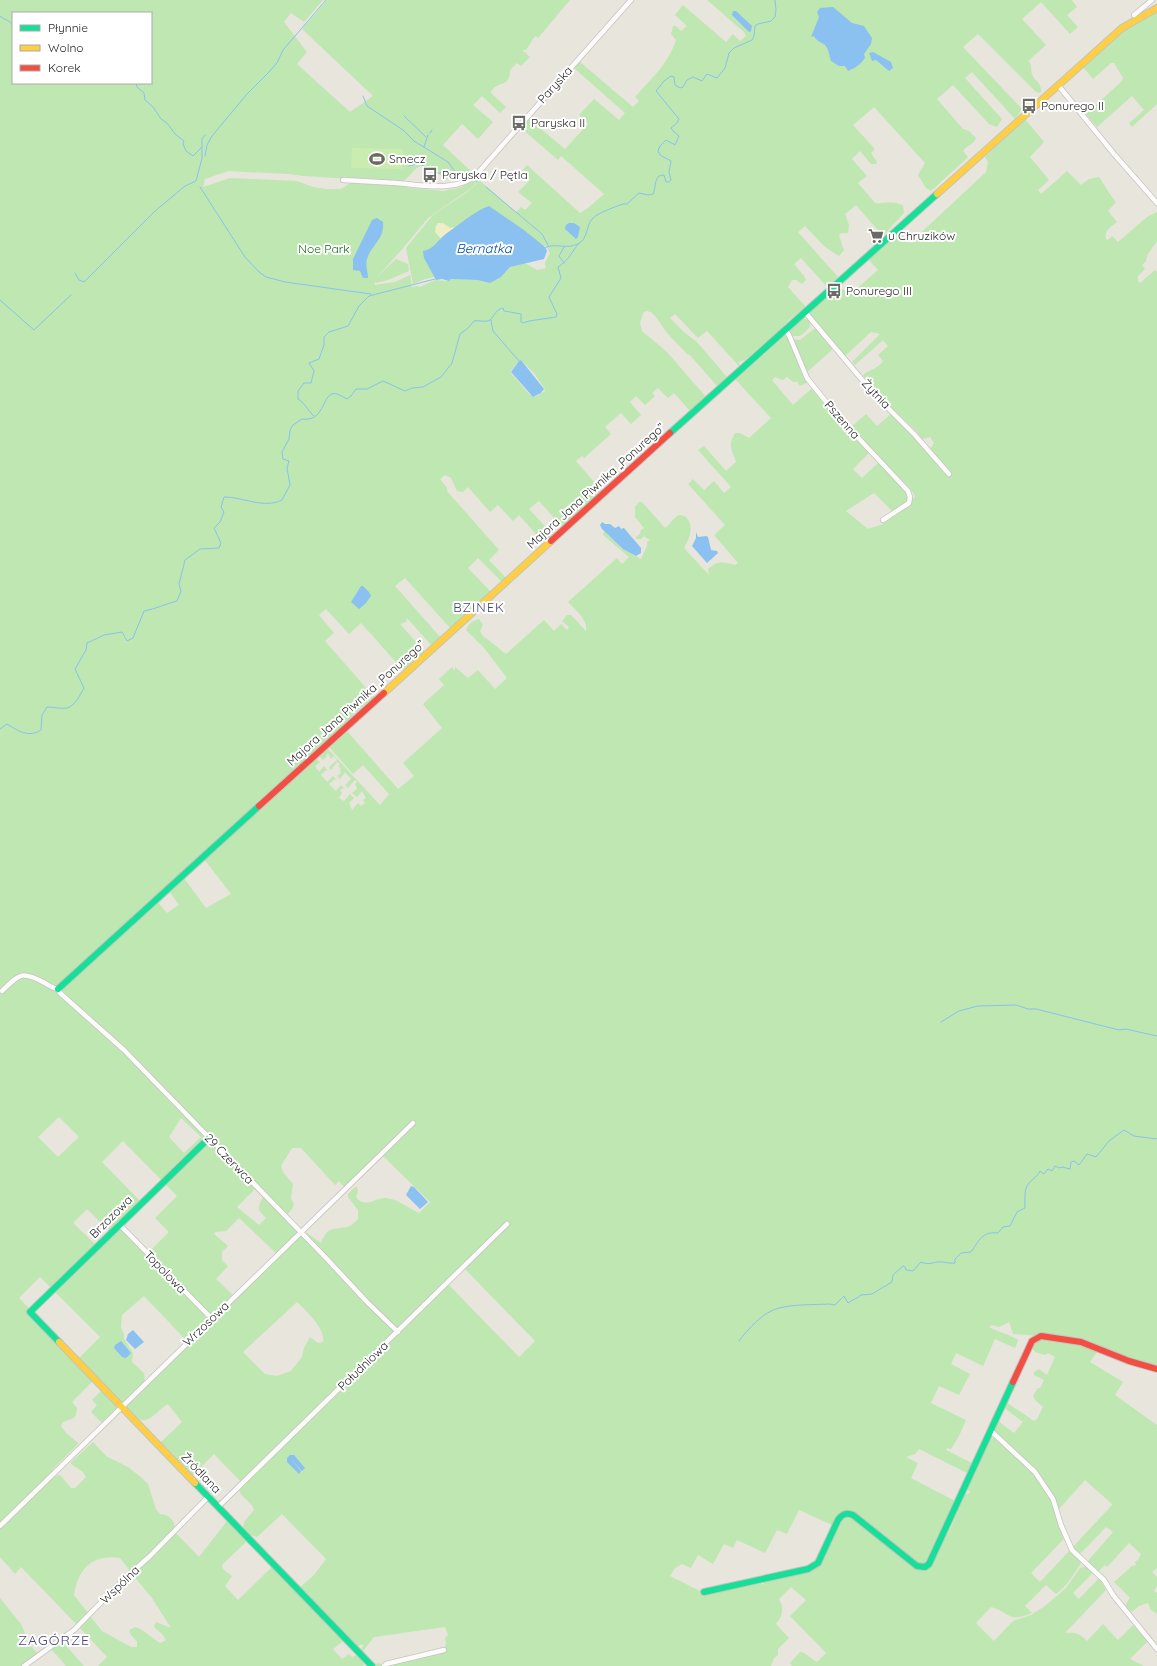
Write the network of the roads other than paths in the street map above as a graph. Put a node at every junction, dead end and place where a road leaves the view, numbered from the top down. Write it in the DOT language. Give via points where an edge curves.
graph roads {
  1 [pos="631,0"];
  2 [pos="1152,0"];
  3 [pos="1157,8"];
  4 [pos="1134,15"];
  5 [pos="1058,85"];
  6 [pos="344,180"];
  7 [pos="1157,203"];
  8 [pos="805,312"];
  9 [pos="785,330"];
  10 [pos="949,474"];
  11 [pos="883,520"];
  12 [pos="58,989"];
  13 [pos="2,991"];
  14 [pos="413,1123"];
  15 [pos="209,1138"];
  16 [pos="119,1224"];
  17 [pos="507,1224"];
  18 [pos="301,1233"];
  19 [pos="30,1312"];
  20 [pos="212,1319"];
  21 [pos="398,1332"];
  22 [pos="1157,1369"];
  23 [pos="122,1406"];
  24 [pos="991,1431"];
  25 [pos="209,1496"];
  26 [pos="218,1506"];
  27 [pos="0,1526"];
  28 [pos="704,1592"];
  29 [pos="1157,1648"];
  30 [pos="444,1650"];
  31 [pos="24,1666"];
  32 [pos="372,1666"];
  33 [pos="384,1666"];
  1 -- 6 [label="street, Paryska" via="467,181 432,186"];
  2 -- 4 [label="street"];
  3 -- 5 [label="street, Majora Jana Piwnika „Ponurego”" via="1122,28"];
  5 -- 7 [label="street"];
  5 -- 8 [label="street, Majora Jana Piwnika „Ponurego”"];
  8 -- 9 [label="street, Majora Jana Piwnika „Ponurego”"];
  8 -- 10 [label="street, Żytnia" via="874,394"];
  9 -- 11 [label="street, Pszenna" via="807,378 835,413 908,491 910,497 906,506"];
  9 -- 12 [label="street, Majora Jana Piwnika „Ponurego”"];
  12 -- 13 [label="street" via="24,975"];
  12 -- 15 [label="street, 29 Czerwca" via="124,1050"];
  14 -- 18 [label="street, Wrzosowa"];
  15 -- 16 [label="street, Brzozowa"];
  15 -- 18 [label="street, 29 Czerwca"];
  16 -- 19 [label="street, Brzozowa"];
  16 -- 20 [label="street, Topolowa"];
  17 -- 21 [label="street, Południowa"];
  18 -- 20 [label="street, Wrzosowa"];
  18 -- 21 [label="street, 29 Czerwca"];
  19 -- 23 [label="street, Źródlana"];
  20 -- 23 [label="street, Wrzosowa"];
  21 -- 26 [label="street, Południowa"];
  22 -- 24 [label="street" via="1081,1342 1041,1336 1035,1338"];
  23 -- 25 [label="street, Źródlana"];
  23 -- 27 [label="street, Wrzosowa"];
  24 -- 28 [label="street" via="932,1560 925,1567 917,1566 853,1515 844,1512 818,1563 814,1566"];
  24 -- 29 [label="street" via="1039,1477 1053,1499 1072,1550 1104,1580 1113,1595"];
  25 -- 26 [label="street, Źródlana"];
  25 -- 31 [label="street, Wspólna" via="74,1630"];
  26 -- 32 [label="street, Źródlana"];
  30 -- 33 [label="street"];
}
